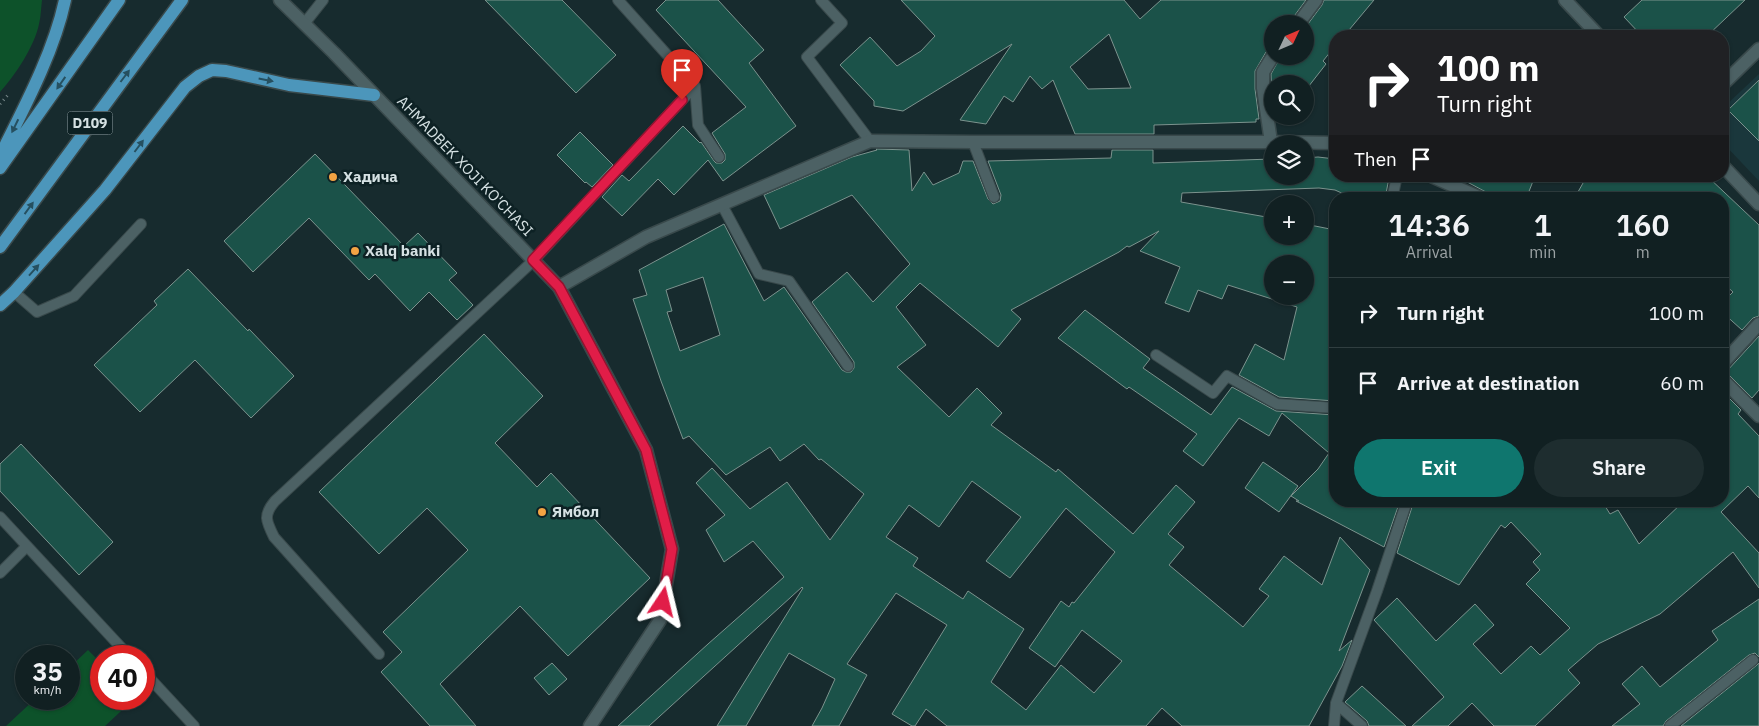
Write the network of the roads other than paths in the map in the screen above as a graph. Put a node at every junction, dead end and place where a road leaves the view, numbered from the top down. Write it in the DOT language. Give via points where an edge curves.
graph roads {
  1 [pos="65,0"];
  2 [pos="119,0"];
  3 [pos="182,0"];
  4 [pos="280,0"];
  5 [pos="323,0"];
  6 [pos="618,0"];
  7 [pos="820,0"];
  8 [pos="1316,0"];
  9 [pos="1565,0"];
  10 [pos="1305,15"];
  11 [pos="304,24"];
  12 [pos="1594,30"];
  13 [pos="1759,49"];
  14 [pos="1267,65"];
  15 [pos="1729,78"];
  16 [pos="695,86"];
  17 [pos="374,95"];
  18 [pos="1270,135"];
  19 [pos="870,141"];
  20 [pos="973,142"];
  21 [pos="1264,142"];
  22 [pos="1314,143"];
  23 [pos="1329,143"];
  24 [pos="0,156"];
  25 [pos="719,158"];
  26 [pos="0,168"];
  27 [pos="1729,172"];
  28 [pos="1445,182"];
  29 [pos="1467,192"];
  30 [pos="994,197"];
  31 [pos="1759,204"];
  32 [pos="722,205"];
  33 [pos="141,224"];
  34 [pos="0,247"];
  35 [pos="533,260"];
  36 [pos="559,287"];
  37 [pos="14,292"];
  38 [pos="0,305"];
  39 [pos="1759,324"];
  40 [pos="1156,355"];
  41 [pos="1729,356"];
  42 [pos="848,366"];
  43 [pos="1729,386"];
  44 [pos="1329,408"];
  45 [pos="1759,416"];
  46 [pos="1405,507"];
  47 [pos="0,517"];
  48 [pos="27,546"];
  49 [pos="0,572"];
  50 [pos="119,645"];
  51 [pos="379,654"];
  52 [pos="1753,660"];
  53 [pos="155,684"];
  54 [pos="1336,703"];
  55 [pos="194,726"];
  56 [pos="590,726"];
  57 [pos="1334,726"];
  58 [pos="1362,726"];
  59 [pos="1670,726"];
  1 -- 24 [label="main road, one-way" via="35,85"];
  2 -- 26 [label="main road, D109, one-way"];
  34 -- 3 [label="main road, D109, one-way"];
  4 -- 11 [label="street, AHMADBEK XOJI KO'CHASI"];
  5 -- 11 [label="lane"];
  6 -- 16 [label="lane"];
  7 -- 19 [label="lane" via="842,23 807,57"];
  8 -- 10 [label="street"];
  9 -- 12 [label="street"];
  11 -- 17 [label="street, AHMADBEK XOJI KO'CHASI"];
  13 -- 15 [label="street"];
  14 -- 18 [label="street" via="1263,72 1263,88"];
  16 -- 25 [label="lane" via="698,125"];
  16 -- 35 [label="lane"];
  17 -- 35 [label="street, AHMADBEK XOJI KO'CHASI"];
  37 -- 17 [label="main road, one-way" via="105,190 184,87 199,76 212,70 226,71 289,85"];
  19 -- 20 [label="street"];
  19 -- 32 [label="street"];
  20 -- 21 [label="street"];
  20 -- 30 [label="lane"];
  22 -- 23 [label="street"];
  27 -- 31 [label="street"];
  28 -- 29 [label="street"];
  32 -- 36 [label="street" via="646,237"];
  32 -- 42 [label="lane" via="759,274 789,281"];
  33 -- 37 [label="lane" via="74,296 36,312"];
  35 -- 36 [label="street, AHMADBEK XOJI KO'CHASI"];
  35 -- 51 [label="lane" via="268,509 268,526 274,537"];
  36 -- 56 [label="street, AHMADBEK XOJI KO'CHASI" via="646,450 672,549 660,620"];
  37 -- 38 [label="main road"];
  39 -- 41 [label="street"];
  40 -- 44 [label="lane" via="1213,393 1227,376 1276,404"];
  43 -- 45 [label="street"];
  46 -- 54 [label="lane"];
  47 -- 48 [label="lane"];
  48 -- 49 [label="lane"];
  48 -- 50 [label="lane"];
  52 -- 59 [label="lane"];
  53 -- 55 [label="lane"];
  54 -- 57 [label="lane"];
  54 -- 58 [label="lane"];
}
